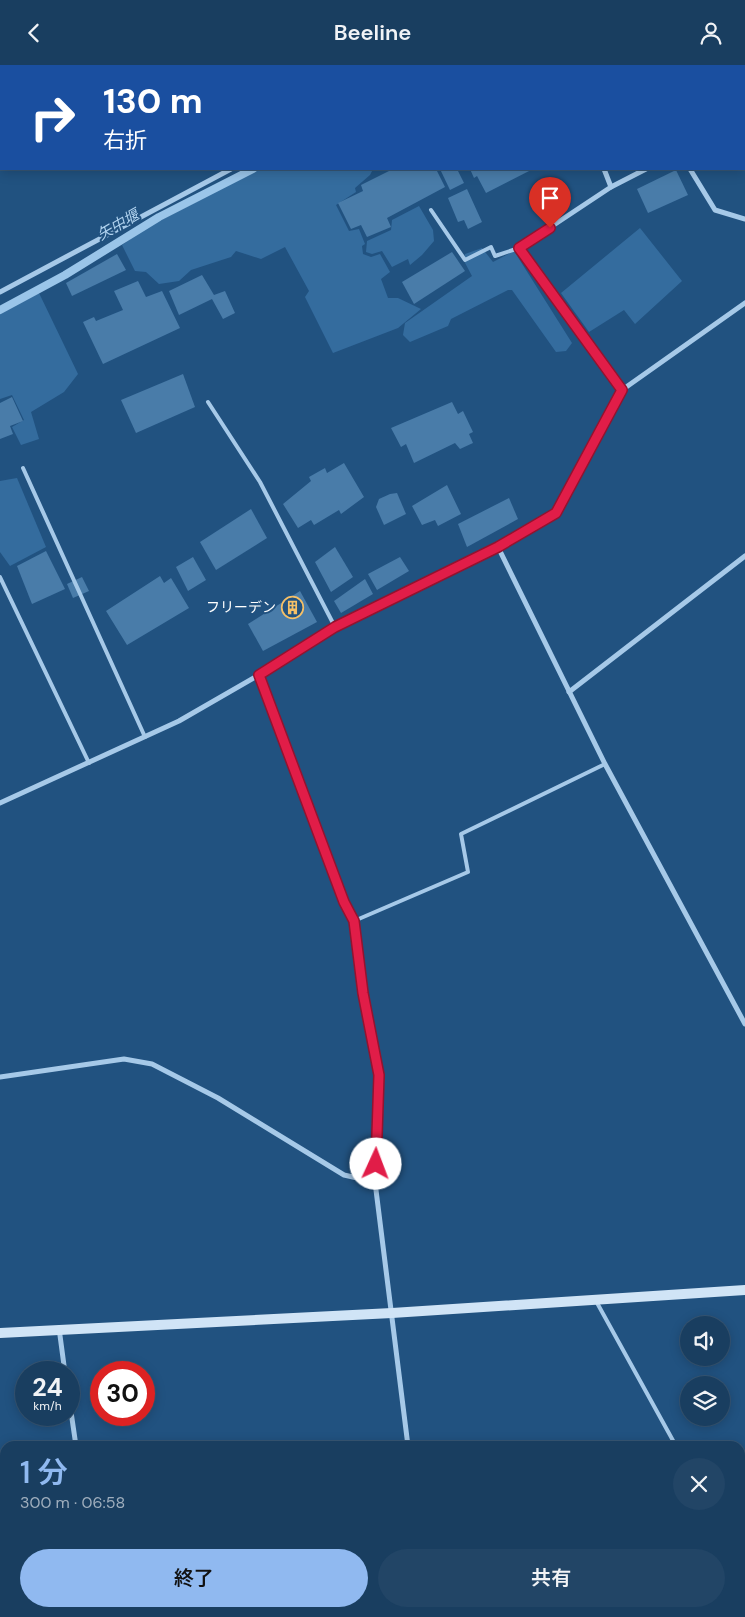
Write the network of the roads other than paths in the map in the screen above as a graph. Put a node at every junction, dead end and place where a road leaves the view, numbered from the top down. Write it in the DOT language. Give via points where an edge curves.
graph roads {
  1 [pos="229,170"];
  2 [pos="604,170"];
  3 [pos="644,170"];
  4 [pos="691,170"];
  5 [pos="611,187"];
  6 [pos="432,210"];
  7 [pos="745,219"];
  8 [pos="519,248"];
  9 [pos="0,292"];
  10 [pos="745,303"];
  11 [pos="622,390"];
  12 [pos="208,402"];
  13 [pos="23,469"];
  14 [pos="498,547"];
  15 [pos="745,556"];
  16 [pos="0,577"];
  17 [pos="335,627"];
  18 [pos="259,675"];
  19 [pos="569,692"];
  20 [pos="145,737"];
  21 [pos="89,763"];
  22 [pos="605,764"];
  23 [pos="0,803"];
  24 [pos="354,921"];
  25 [pos="745,1024"];
  26 [pos="0,1077"];
  27 [pos="375,1182"];
  28 [pos="745,1290"];
  29 [pos="595,1300"];
  30 [pos="392,1313"];
  31 [pos="59,1328"];
  32 [pos="0,1333"];
  33 [pos="63,1361"];
  34 [pos="73,1426"];
  35 [pos="75,1441"];
  36 [pos="407,1441"];
  37 [pos="673,1441"];
  1 -- 9 [label="street"];
  2 -- 5 [label="street"];
  3 -- 5 [label="street"];
  4 -- 7 [label="street" via="715,211"];
  5 -- 8 [label="street"];
  6 -- 8 [label="lane" via="466,260 491,247 495,256"];
  8 -- 11 [label="street"];
  10 -- 11 [label="street"];
  11 -- 14 [label="street" via="556,513"];
  12 -- 17 [label="lane" via="260,482"];
  13 -- 20 [label="lane"];
  14 -- 17 [label="street"];
  14 -- 19 [label="street"];
  15 -- 19 [label="street"];
  16 -- 21 [label="lane"];
  17 -- 18 [label="street"];
  18 -- 20 [label="street"];
  18 -- 24 [label="street"];
  19 -- 22 [label="street"];
  20 -- 21 [label="street"];
  21 -- 23 [label="street"];
  22 -- 24 [label="lane" via="461,834 468,872"];
  22 -- 25 [label="street"];
  24 -- 27 [label="street" via="363,993 379,1075"];
  26 -- 27 [label="street" via="124,1059 152,1064 218,1098 344,1175"];
  27 -- 30 [label="street"];
  28 -- 29 [label="street"];
  29 -- 30 [label="street"];
  29 -- 37 [label="lane"];
  30 -- 31 [label="street"];
  30 -- 36 [label="street"];
  31 -- 32 [label="street"];
  31 -- 33 [label="street"];
  34 -- 35 [label="street"];
}
